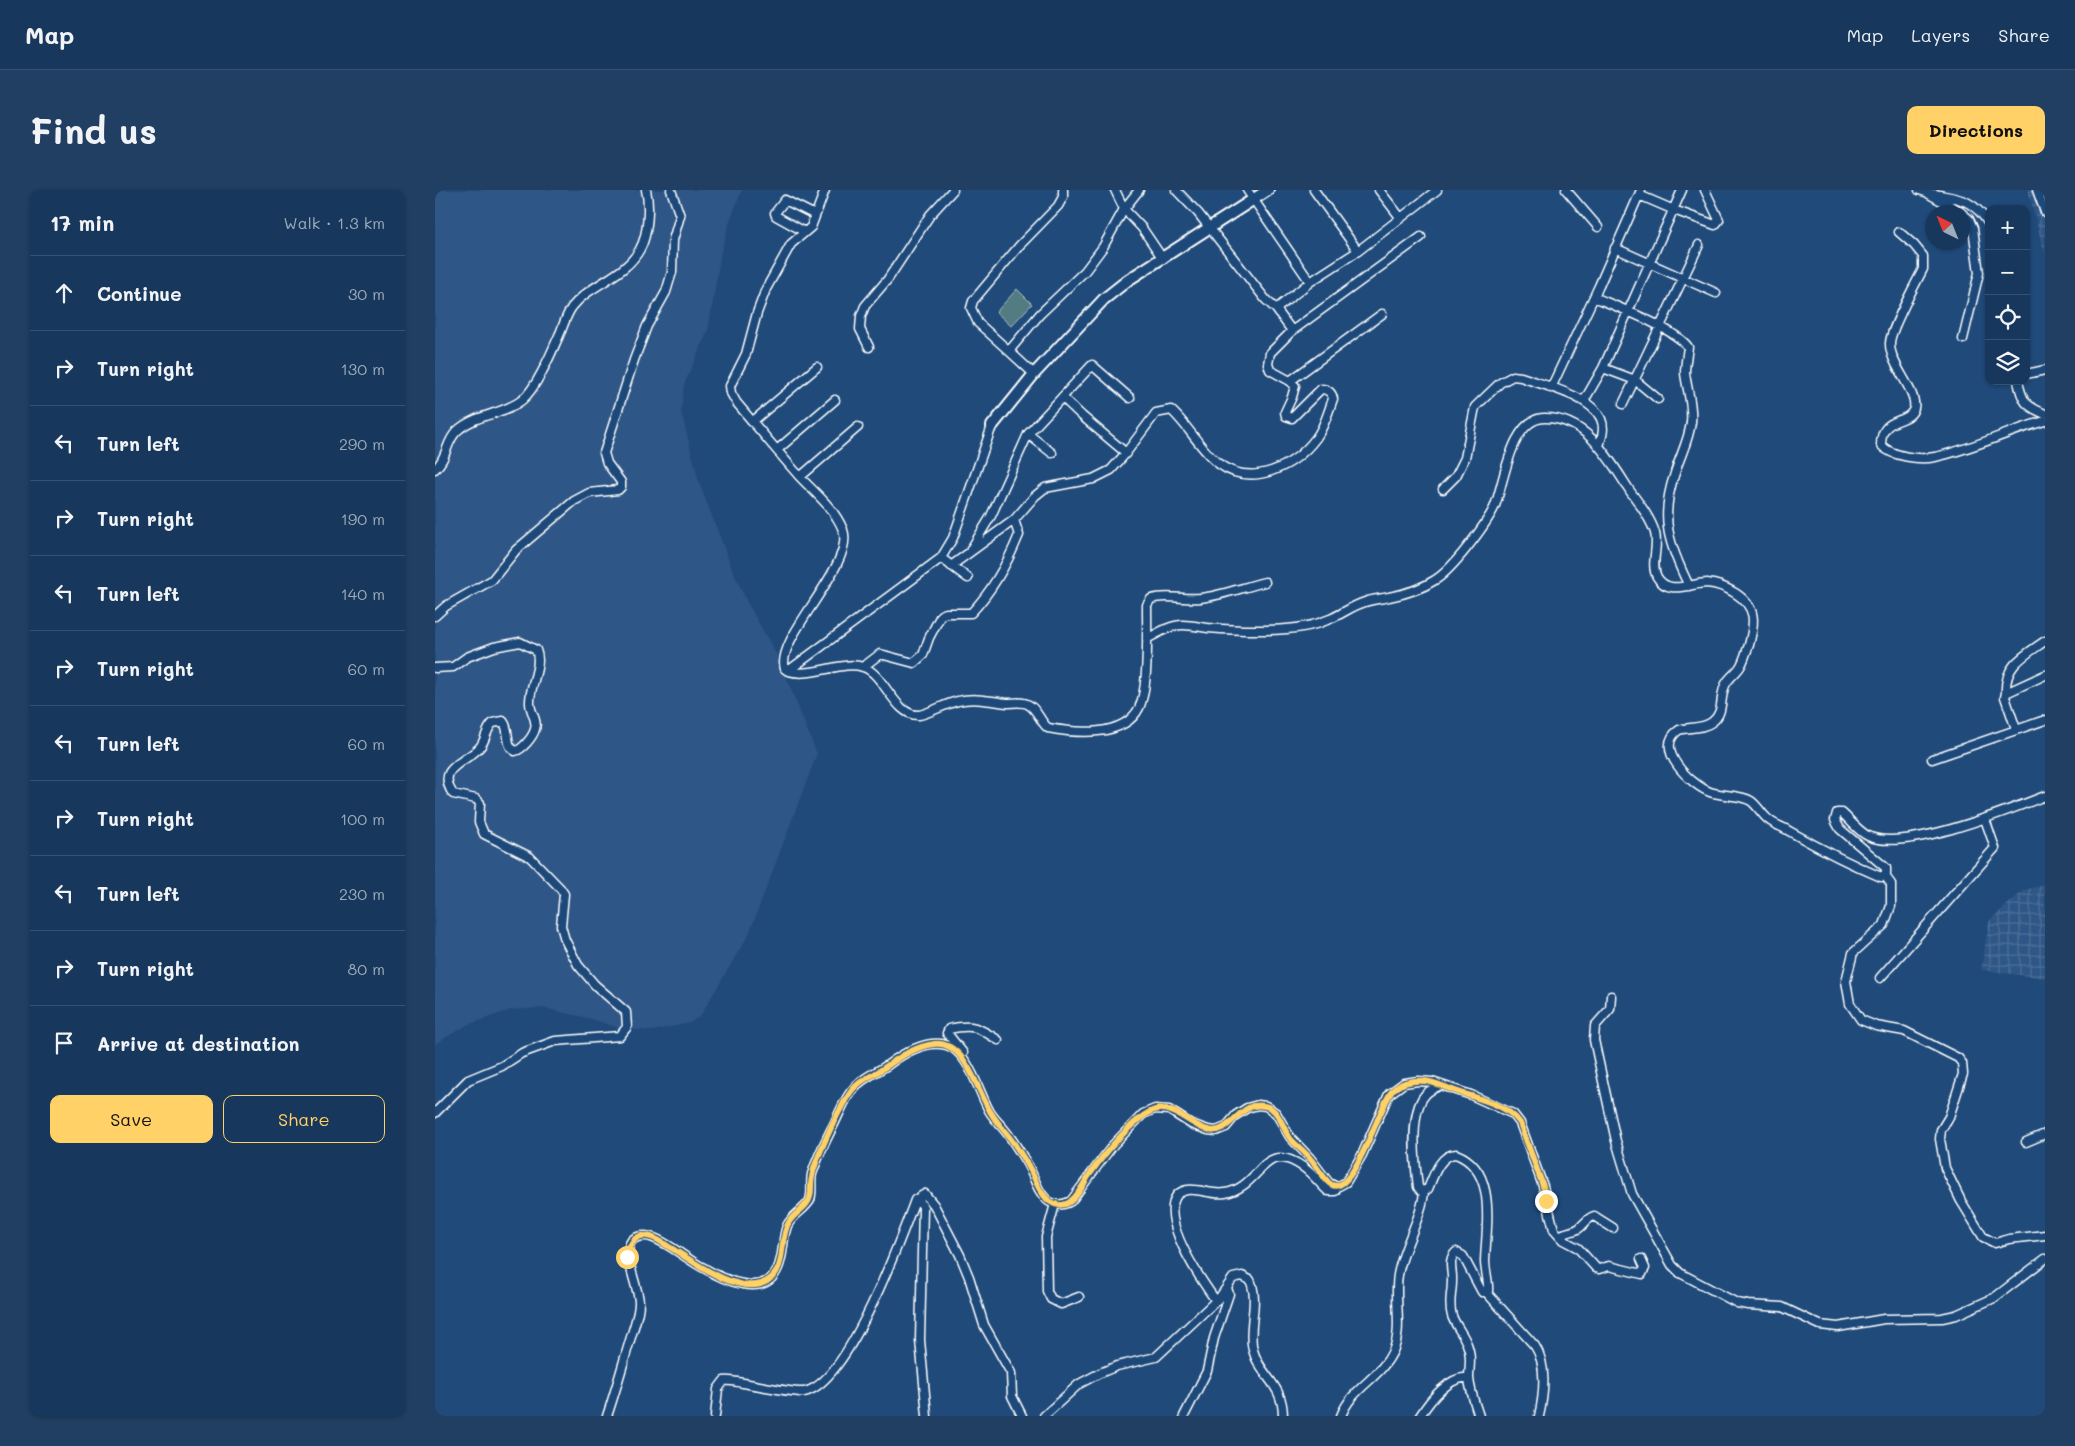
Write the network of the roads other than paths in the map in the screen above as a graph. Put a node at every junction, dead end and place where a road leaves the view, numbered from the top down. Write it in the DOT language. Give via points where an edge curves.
graph roads {
  1 [pos="646,190"];
  2 [pos="671,190"];
  3 [pos="825,190"];
  4 [pos="953,190"];
  5 [pos="1063,190"];
  6 [pos="1115,190"];
  7 [pos="1139,190"];
  8 [pos="1176,190"];
  9 [pos="1247,190"];
  10 [pos="1268,190"];
  11 [pos="1313,190"];
  12 [pos="1379,190"];
  13 [pos="1437,190"];
  14 [pos="1566,190"];
  15 [pos="1682,190"];
  16 [pos="1705,190"];
  17 [pos="2037,190"];
  18 [pos="1923,191"];
  19 [pos="1640,192"];
  20 [pos="1254,200"];
  21 [pos="1947,205"];
  22 [pos="1124,209"];
  23 [pos="1674,210"];
  24 [pos="2045,212"];
  25 [pos="815,216"];
  26 [pos="1400,217"];
  27 [pos="1985,218"];
  28 [pos="1970,221"];
  29 [pos="1598,227"];
  30 [pos="1209,228"];
  31 [pos="805,232"];
  32 [pos="1899,232"];
  33 [pos="1421,237"];
  34 [pos="1699,245"];
  35 [pos="1615,248"];
  36 [pos="1358,251"];
  37 [pos="1163,259"];
  38 [pos="1649,263"];
  39 [pos="1682,277"];
  40 [pos="1310,282"];
  41 [pos="1717,293"];
  42 [pos="1594,296"];
  43 [pos="1277,309"];
  44 [pos="1627,312"];
  45 [pos="1382,314"];
  46 [pos="1659,327"];
  47 [pos="1291,331"];
  48 [pos="1963,339"];
  49 [pos="869,347"];
  50 [pos="1009,351"];
  51 [pos="817,367"];
  52 [pos="1603,368"];
  53 [pos="2045,370"];
  54 [pos="2030,373"];
  55 [pos="1035,374"];
  56 [pos="1635,380"];
  57 [pos="1290,381"];
  58 [pos="2019,385"];
  59 [pos="1551,388"];
  60 [pos="1062,397"];
  61 [pos="1130,398"];
  62 [pos="1658,399"];
  63 [pos="835,400"];
  64 [pos="1584,401"];
  65 [pos="1623,404"];
  66 [pos="2045,414"];
  67 [pos="2045,421"];
  68 [pos="752,422"];
  69 [pos="858,426"];
  70 [pos="992,426"];
  71 [pos="1028,434"];
  72 [pos="1599,446"];
  73 [pos="777,450"];
  74 [pos="1052,453"];
  75 [pos="1126,454"];
  76 [pos="435,469"];
  77 [pos="800,477"];
  78 [pos="1443,489"];
  79 [pos="1014,520"];
  80 [pos="970,552"];
  81 [pos="941,558"];
  82 [pos="951,566"];
  83 [pos="968,578"];
  84 [pos="1265,582"];
  85 [pos="1689,586"];
  86 [pos="435,616"];
  87 [pos="1147,639"];
  88 [pos="2045,641"];
  89 [pos="863,667"];
  90 [pos="435,668"];
  91 [pos="788,671"];
  92 [pos="2045,675"];
  93 [pos="2005,694"];
  94 [pos="2045,720"];
  95 [pos="2016,729"];
  96 [pos="1932,759"];
  97 [pos="2045,796"];
  98 [pos="1985,819"];
  99 [pos="1885,876"];
  100 [pos="1880,978"];
  101 [pos="1611,996"];
  102 [pos="998,1040"];
  103 [pos="971,1073"];
  104 [pos="1441,1085"];
  105 [pos="435,1113"];
  106 [pos="2045,1134"];
  107 [pos="2026,1142"];
  108 [pos="1337,1187"];
  109 [pos="1424,1191"];
  110 [pos="915,1200"];
  111 [pos="1055,1204"];
  112 [pos="1613,1228"];
  113 [pos="2045,1235"];
  114 [pos="1559,1236"];
  115 [pos="1641,1259"];
  116 [pos="2045,1259"];
  117 [pos="1227,1288"];
  118 [pos="1487,1292"];
  119 [pos="1079,1297"];
  120 [pos="1216,1301"];
  121 [pos="1469,1378"];
  122 [pos="607,1416"];
  123 [pos="715,1416"];
  124 [pos="927,1416"];
  125 [pos="1022,1416"];
  126 [pos="1044,1416"];
  127 [pos="1184,1416"];
  128 [pos="1283,1416"];
  129 [pos="1341,1416"];
  130 [pos="1420,1416"];
  131 [pos="1479,1416"];
  132 [pos="1539,1416"];
  1 -- 76 [label="street" via="647,236 640,251 622,270 581,296 570,310 532,388 522,400 465,424 455,433 441,464"];
  2 -- 86 [label="street" via="680,216 673,240 672,272 634,360 604,453 621,486 618,490 589,493 574,501 516,550 492,580 446,606"];
  3 -- 25 [label="street"];
  4 -- 49 [label="street" via="930,215 888,279 865,306 860,329"];
  5 -- 50 [label="street" via="1058,206 973,301 971,308 978,323"];
  6 -- 22 [label="street"];
  7 -- 22 [label="street"];
  8 -- 30 [label="street"];
  9 -- 20 [label="street"];
  10 -- 20 [label="street"];
  11 -- 36 [label="street"];
  12 -- 26 [label="street"];
  13 -- 26 [label="street"];
  14 -- 29 [label="street"];
  15 -- 23 [label="street"];
  16 -- 23 [label="street" via="1718,223"];
  17 -- 24 [label="street"];
  18 -- 21 [label="street"];
  18 -- 27 [label="street" via="1966,202 1977,207"];
  19 -- 23 [label="street"];
  19 -- 35 [label="street"];
  20 -- 30 [label="street"];
  20 -- 40 [label="street"];
  22 -- 37 [label="street" via="1142,228"];
  22 -- 50 [label="street" via="1085,271 1039,314"];
  23 -- 38 [label="street"];
  25 -- 31 [label="street"];
  25 -- 31 [label="street" via="785,200 775,213"];
  26 -- 36 [label="street"];
  28 -- 48 [label="street" via="1979,273"];
  30 -- 37 [label="street"];
  30 -- 43 [label="street" via="1265,300"];
  31 -- 68 [label="street" via="791,244 766,289 746,354 730,386 736,402"];
  32 -- 67 [label="street" via="1923,256 1923,269 1890,342 1895,362 1915,406 1908,416 1885,428 1881,444 1891,452 1911,457 1934,457"];
  33 -- 47 [label="street"];
  34 -- 39 [label="street"];
  35 -- 38 [label="street"];
  35 -- 42 [label="street"];
  36 -- 40 [label="street"];
  37 -- 55 [label="street" via="1128,280 1105,299"];
  38 -- 39 [label="street"];
  38 -- 44 [label="street"];
  39 -- 41 [label="street"];
  39 -- 46 [label="street"];
  40 -- 43 [label="street"];
  42 -- 44 [label="street"];
  42 -- 59 [label="street"];
  43 -- 47 [label="street"];
  44 -- 46 [label="street"];
  44 -- 52 [label="street"];
  45 -- 57 [label="street"];
  46 -- 56 [label="street"];
  46 -- 85 [label="street" via="1688,347 1685,372 1692,408 1691,424 1674,475 1666,513 1668,534"];
  47 -- 57 [label="street" via="1270,354 1268,364 1270,370"];
  50 -- 55 [label="street"];
  51 -- 68 [label="street"];
  52 -- 56 [label="street"];
  52 -- 64 [label="street"];
  53 -- 54 [label="street"];
  55 -- 70 [label="street"];
  56 -- 62 [label="street"];
  56 -- 65 [label="street"];
  57 -- 75 [label="street" via="1295,389 1285,412 1289,418 1321,389 1328,390 1333,399 1316,438 1279,469 1251,476 1233,472 1208,455 1171,410 1156,413"];
  58 -- 66 [label="street" via="2027,406"];
  59 -- 64 [label="street"];
  59 -- 78 [label="street" via="1513,376 1483,397 1475,407 1465,458"];
  60 -- 61 [label="street" via="1093,365"];
  60 -- 71 [label="street"];
  60 -- 75 [label="street"];
  63 -- 73 [label="street"];
  64 -- 72 [label="street" via="1601,418 1603,429"];
  68 -- 73 [label="street"];
  69 -- 77 [label="street"];
  70 -- 81 [label="street" via="953,538"];
  71 -- 74 [label="street"];
  71 -- 80 [label="street" via="991,516"];
  72 -- 85 [label="street" via="1654,531 1656,576 1671,587"];
  72 -- 87 [label="street" via="1569,423 1546,418 1530,424 1509,454 1489,516 1450,568 1434,581 1407,594 1366,602 1312,625 1249,630 1183,625 1158,632"];
  73 -- 77 [label="street"];
  75 -- 79 [label="street" via="1111,470 1093,479 1045,488"];
  77 -- 91 [label="street" via="835,517 843,531 844,544 815,603 784,653 783,664"];
  79 -- 80 [label="street"];
  79 -- 89 [label="street" via="1019,535 1016,542 981,603 971,613 946,612 941,615 923,655 913,662 880,654"];
  80 -- 82 [label="street"];
  81 -- 82 [label="street"];
  81 -- 91 [label="street"];
  82 -- 83 [label="street"];
  84 -- 87 [label="street" via="1202,598 1159,596 1151,599 1147,606"];
  85 -- 99 [label="street" via="1712,584 1735,594 1750,608 1754,628 1743,663 1726,682 1722,706 1716,718 1706,725 1676,732 1669,744 1670,754 1700,787 1750,800 1767,819 1811,844"];
  87 -- 89 [label="street" via="1146,677 1139,708 1123,725 1101,732 1048,728 1032,706 981,698 959,700 919,715 908,713 875,674"];
  88 -- 93 [label="street" via="2022,657 2010,671 2005,680"];
  89 -- 91 [label="street" via="847,666 800,675"];
  90 -- 105 [label="street" via="453,667 467,657 520,642 536,650 539,663 530,704 535,730 522,748 515,751 509,744 508,728 503,721 493,723 480,747 451,767 448,788 453,794 476,799 480,803 479,822 483,834 530,857 560,888 564,894 561,926 565,940 578,965 625,1012 628,1020 620,1036 555,1041 522,1053 502,1066 468,1080"];
  92 -- 93 [label="street"];
  93 -- 95 [label="street"];
  94 -- 95 [label="street"];
  95 -- 96 [label="street"];
  97 -- 98 [label="street"];
  98 -- 99 [label="street" via="1913,838 1892,839 1872,838 1842,813 1837,813 1835,820 1840,829 1884,866"];
  98 -- 100 [label="street" via="1995,848"];
  99 -- 113 [label="street" via="1891,884 1891,906 1884,925 1853,953 1846,982 1850,1004 1861,1020 1904,1031 1962,1063 1963,1074 1940,1139 1945,1168 1983,1237 1995,1243"];
  101 -- 116 [label="street" via="1610,1009 1595,1026 1594,1040 1616,1141 1635,1201 1672,1265 1680,1273 1737,1303 1781,1307 1820,1325 1838,1327 1884,1319 1956,1315 1994,1298"];
  102 -- 103 [label="street" via="981,1028 968,1026 947,1031 963,1051"];
  103 -- 111 [label="street" via="990,1112 1016,1146 1040,1191"];
  103 -- 122 [label="street" via="956,1051 934,1044 909,1051 853,1088 813,1172 809,1200 787,1225 777,1270 764,1283 748,1285 728,1280 651,1237 643,1236 633,1241 627,1257 639,1302"];
  104 -- 108 [label="street" via="1418,1081 1404,1083 1392,1090 1362,1155 1346,1182"];
  104 -- 109 [label="street" via="1426,1093 1418,1107 1414,1139 1417,1187"];
  104 -- 114 [label="street" via="1496,1106 1518,1120 1543,1186 1553,1228"];
  106 -- 107 [label="street"];
  108 -- 111 [label="street" via="1329,1183 1270,1108 1258,1105 1247,1108 1216,1131 1191,1124 1169,1110 1159,1108 1143,1114 1113,1145 1071,1201"];
  108 -- 120 [label="street" via="1335,1191 1329,1191 1302,1166 1279,1157 1269,1161 1233,1192 1213,1194 1188,1189 1177,1195 1172,1208 1175,1230"];
  109 -- 118 [label="street" via="1440,1164 1451,1154 1466,1159 1477,1172 1488,1209"];
  109 -- 129 [label="street" via="1398,1276 1394,1349 1373,1377 1353,1394"];
  110 -- 123 [label="street" via="871,1309 832,1370 813,1388 803,1392 724,1381 718,1390"];
  110 -- 124 [label="street" via="923,1207 920,1340"];
  110 -- 125 [label="street" via="922,1194 928,1196 960,1255 984,1325 1011,1373 1012,1396"];
  111 -- 119 [label="street" via="1045,1247 1047,1291 1051,1299 1061,1304"];
  112 -- 114 [label="street" via="1594,1216 1578,1229"];
  114 -- 115 [label="street" via="1578,1248 1599,1269 1609,1266 1642,1274 1645,1268"];
  117 -- 120 [label="street"];
  117 -- 127 [label="street" via="1229,1294 1207,1371"];
  117 -- 128 [label="street" via="1238,1276 1245,1276 1251,1283 1253,1350 1280,1393"];
  118 -- 121 [label="street" via="1481,1291 1461,1253 1454,1253 1449,1299 1452,1315 1469,1348"];
  118 -- 132 [label="street" via="1540,1355 1543,1385"];
  120 -- 126 [label="street" via="1156,1357 1117,1366 1079,1384"];
  121 -- 130 [label="street" via="1455,1379 1428,1403"];
  121 -- 131 [label="street"];
}
